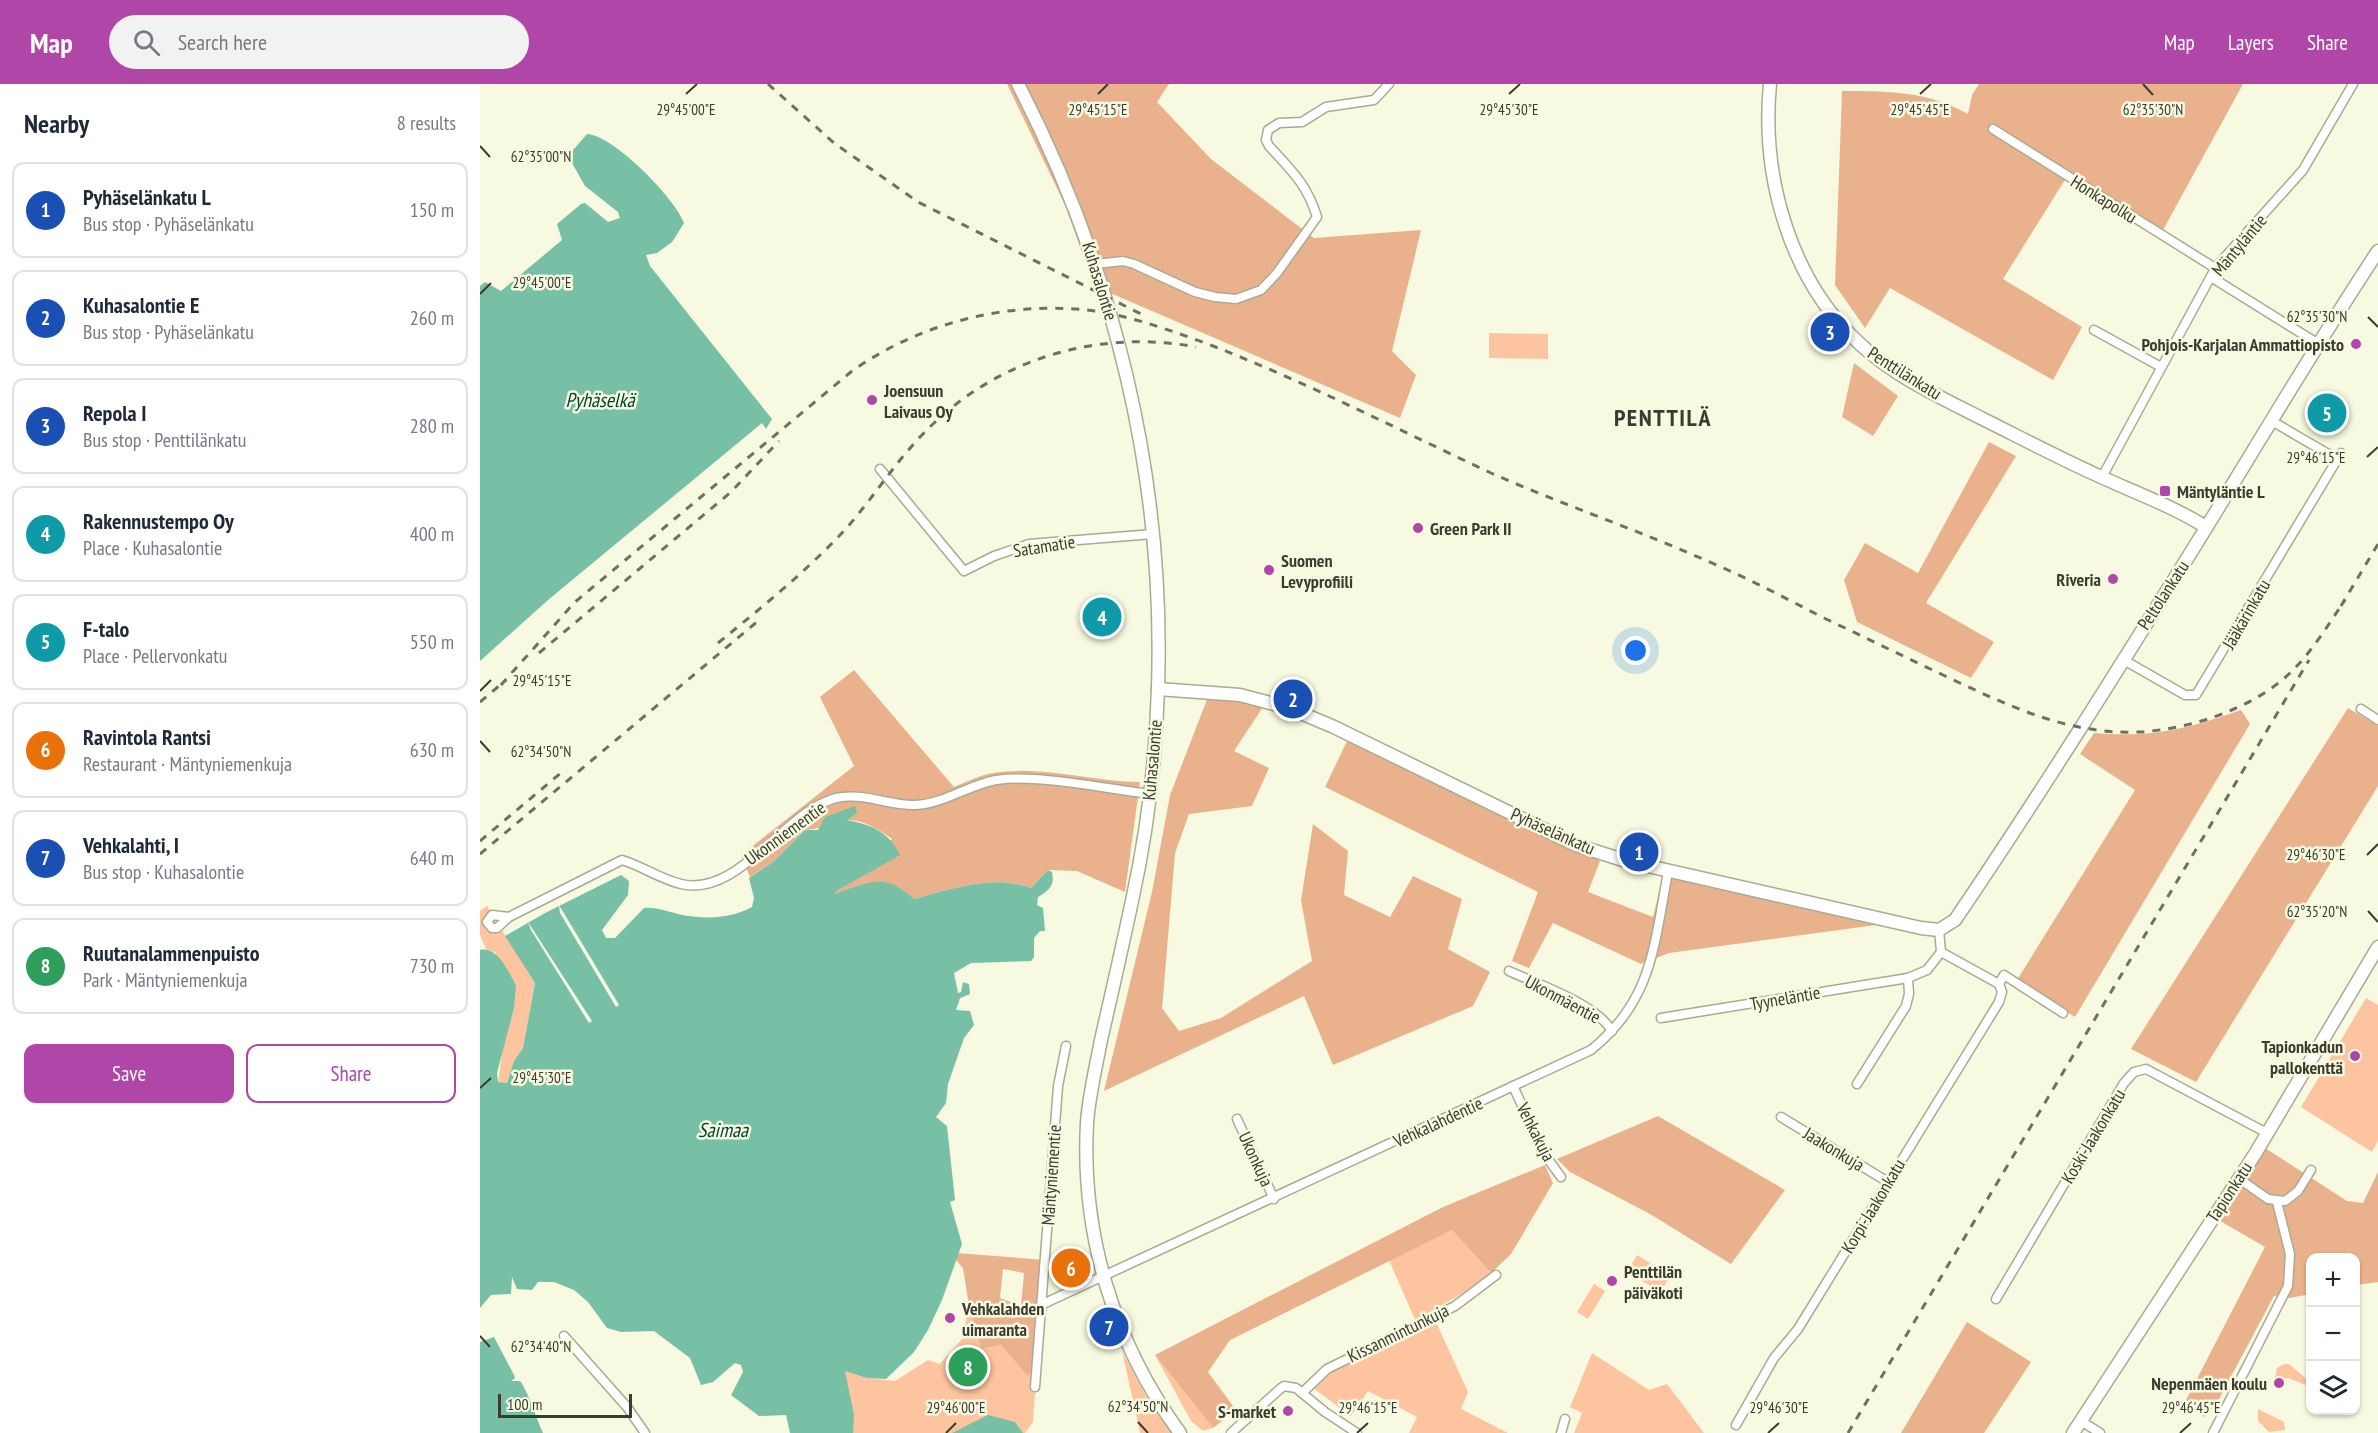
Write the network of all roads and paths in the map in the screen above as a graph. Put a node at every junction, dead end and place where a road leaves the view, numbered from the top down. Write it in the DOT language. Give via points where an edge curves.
graph roads {
  1 [pos="1018,84"];
  2 [pos="1389,84"];
  3 [pos="1770,84"];
  4 [pos="2353,84"];
  5 [pos="1993,129"];
  6 [pos="2378,251"];
  7 [pos="1096,264"];
  8 [pos="2215,268"];
  9 [pos="2211,277"];
  10 [pos="2094,330"];
  11 [pos="2317,343"];
  12 [pos="2161,367"];
  13 [pos="2270,420"];
  14 [pos="880,469"];
  15 [pos="2102,477"];
  16 [pos="2206,527"];
  17 [pos="1153,534"];
  18 [pos="2122,659"];
  19 [pos="1158,689"];
  20 [pos="2361,710"];
  21 [pos="2378,720"];
  22 [pos="1150,794"];
  23 [pos="1668,872"];
  24 [pos="509,917"];
  25 [pos="1939,930"];
  26 [pos="2378,946"];
  27 [pos="1941,952"];
  28 [pos="1509,971"];
  29 [pos="1908,978"];
  30 [pos="1999,984"];
  31 [pos="2063,1013"];
  32 [pos="1661,1018"];
  33 [pos="1612,1031"];
  34 [pos="1066,1046"];
  35 [pos="1857,1084"];
  36 [pos="1513,1086"];
  37 [pos="1781,1117"];
  38 [pos="1237,1119"];
  39 [pos="2267,1133"];
  40 [pos="2311,1170"];
  41 [pos="1561,1177"];
  42 [pos="2238,1178"];
  43 [pos="1888,1182"];
  44 [pos="1274,1199"];
  45 [pos="2277,1202"];
  46 [pos="1496,1275"];
  47 [pos="1104,1278"];
  48 [pos="1996,1299"];
  49 [pos="1043,1304"];
  50 [pos="564,1336"];
  51 [pos="1035,1387"];
  52 [pos="1302,1393"];
  53 [pos="1564,1419"];
  54 [pos="2081,1421"];
  55 [pos="1736,1425"];
  56 [pos="645,1433"];
  57 [pos="1180,1433"];
  58 [pos="1231,1433"];
  59 [pos="1357,1433"];
  60 [pos="1561,1433"];
  61 [pos="2073,1433"];
  62 [pos="2100,1433"];
  63 [pos="2213,1433"];
  1 -- 7 [label="street, Kuhasalontie" via="1069,190"];
  2 -- 7 [label="street" via="1374,100 1326,107 1302,122 1279,123 1268,130 1269,146 1303,183 1317,217 1261,290 1236,298 1215,297 1174,284 1134,264"];
  3 -- 15 [label="street, Penttilänkatu" via="1768,137 1784,220 1817,295 1843,328 1876,359 1912,382"];
  4 -- 8 [label="street, Mäntyläntie" via="2303,170"];
  5 -- 8 [label="street, Honkapolku"];
  6 -- 11 [label="street, Peltolankatu"];
  7 -- 17 [label="street, Kuhasalontie" via="1132,398"];
  8 -- 9 [label="street, Mäntyläntie"];
  9 -- 11 [label="street"];
  9 -- 12 [label="street, Mäntyläntie"];
  10 -- 12 [label="street"];
  11 -- 13 [label="street, Peltolankatu"];
  12 -- 15 [label="street, Mäntyläntie"];
  13 -- 16 [label="street, Peltolankatu"];
  13 -- 18 [label="street, Jääkärinkatu" via="2339,456 2196,694 2185,695"];
  14 -- 17 [label="street, Satamatie" via="964,571 1029,544"];
  15 -- 16 [label="street, Penttilänkatu" via="2151,497"];
  16 -- 18 [label="street, Peltolankatu"];
  17 -- 19 [label="street, Kuhasalontie"];
  18 -- 25 [label="street, Peltolankatu" via="1974,892 1952,924"];
  19 -- 22 [label="street, Kuhasalontie"];
  19 -- 23 [label="street, Pyhäselänkatu" via="1239,695 1288,708 1576,845"];
  20 -- 21 [label="street"];
  22 -- 24 [label="street, Ukonniementie" via="1017,778 993,781 915,805 838,798 821,803 747,862 712,882 682,885 622,860"];
  22 -- 47 [label="street, Kuhasalontie" via="1136,885 1087,1122 1091,1219"];
  23 -- 25 [label="street, Pyhäselänkatu"];
  23 -- 33 [label="street, Vehkalahdentie" via="1645,981 1628,1013"];
  25 -- 27 [label="street"];
  26 -- 39 [label="street, Tapionkatu"];
  27 -- 29 [label="street" via="1927,970"];
  27 -- 30 [label="street"];
  28 -- 33 [label="street, Ukonmäentie" via="1584,1006 1606,1020"];
  29 -- 32 [label="street, Tyyneläntie"];
  29 -- 35 [label="street" via="1910,994 1906,1006"];
  30 -- 31 [label="street" via="2004,975"];
  30 -- 43 [label="street, Korpi-Jaakonkatu" via="1999,1002"];
  33 -- 36 [label="street, Vehkalahdentie" via="1591,1050"];
  34 -- 49 [label="street, Mäntyniementie" via="1057,1097"];
  36 -- 41 [label="street, Vehkakuja" via="1545,1155"];
  36 -- 44 [label="street, Vehkalahdentie"];
  37 -- 43 [label="street, Jaakonkuja"];
  38 -- 44 [label="street, Ukonkuja"];
  39 -- 42 [label="street, Tapionkatu"];
  39 -- 48 [label="street, Koski-Jaakonkatu" via="2146,1070 2134,1072"];
  40 -- 45 [label="street" via="2294,1196"];
  42 -- 45 [label="street"];
  42 -- 54 [label="street, Tapionkatu"];
  43 -- 55 [label="street, Korpi-Jaakonkatu" via="1798,1329 1774,1358"];
  44 -- 47 [label="street, Vehkalahdentie"];
  45 -- 63 [label="street" via="2289,1243 2288,1286"];
  46 -- 52 [label="street, Kissanmintunkuja" via="1455,1306 1337,1363"];
  47 -- 49 [label="street, Vehkalahdentie"];
  47 -- 57 [label="street, Kuhasalontie" via="1128,1349 1158,1404"];
  49 -- 51 [label="street, Mäntyniementie"];
  50 -- 56 [label="street"];
  52 -- 58 [label="street" via="1284,1386"];
  52 -- 59 [label="street"];
  53 -- 60 [label="street"];
  54 -- 61 [label="street, Tapionkatu"];
  54 -- 62 [label="street"];
}
